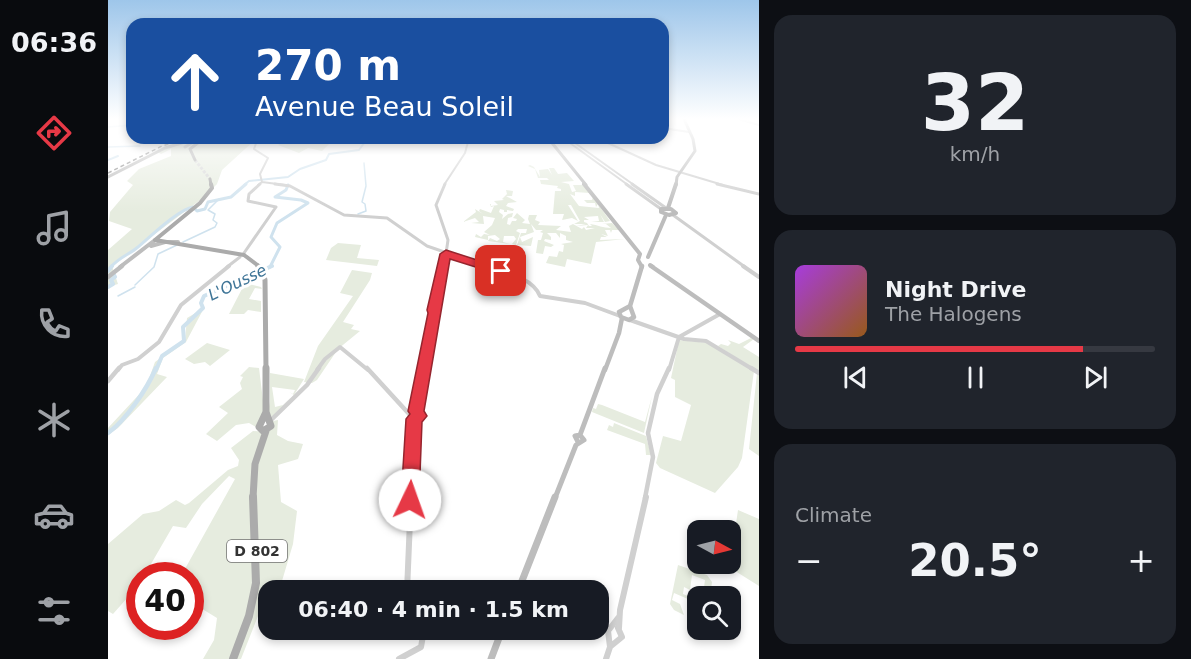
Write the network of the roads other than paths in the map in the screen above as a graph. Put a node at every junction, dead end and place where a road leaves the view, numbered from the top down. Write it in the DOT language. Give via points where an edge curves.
graph roads {
  1 [pos="162,150"];
  2 [pos="194,150"];
  3 [pos="255,150"];
  4 [pos="466,150"];
  5 [pos="557,150"];
  6 [pos="579,150"];
  7 [pos="585,150"];
  8 [pos="620,150"];
  9 [pos="695,150"];
  10 [pos="195,160"];
  11 [pos="678,175"];
  12 [pos="686,176"];
  13 [pos="108,177"];
  14 [pos="210,179"];
  15 [pos="261,180"];
  16 [pos="759,194"];
  17 [pos="667,208"];
  18 [pos="661,209"];
  19 [pos="610,215"];
  20 [pos="666,215"];
  21 [pos="673,215"];
  22 [pos="609,222"];
  23 [pos="162,238"];
  24 [pos="178,242"];
  25 [pos="146,249"];
  26 [pos="446,254"];
  27 [pos="137,255"];
  28 [pos="240,255"];
  29 [pos="648,260"];
  30 [pos="642,271"];
  31 [pos="111,275"];
  32 [pos="759,277"];
  33 [pos="628,309"];
  34 [pos="720,314"];
  35 [pos="625,318"];
  36 [pos="679,338"];
  37 [pos="759,340"];
  38 [pos="759,373"];
  39 [pos="108,381"];
  40 [pos="266,413"];
  41 [pos="414,416"];
  42 [pos="275,417"];
  43 [pos="264,429"];
  44 [pos="407,580"];
  45 [pos="522,580"];
  46 [pos="615,627"];
  47 [pos="609,630"];
  48 [pos="609,636"];
  49 [pos="423,640"];
  50 [pos="498,640"];
  51 [pos="616,641"];
  52 [pos="610,647"];
  53 [pos="416,651"];
  54 [pos="233,659"];
  55 [pos="399,659"];
  56 [pos="491,659"];
  57 [pos="606,659"];
  1 -- 13 [label="main road"];
  2 -- 10 [label="main road"];
  3 -- 15 [label="street" via="268,159"];
  4 -- 26 [label="street" via="436,203 448,239"];
  5 -- 19 [label="main road"];
  6 -- 18 [label="street"];
  7 -- 17 [label="street"];
  8 -- 11 [label="street"];
  9 -- 11 [label="main road"];
  11 -- 12 [label="main road"];
  11 -- 17 [label="main road"];
  12 -- 16 [label="street"];
  14 -- 23 [label="main road" via="212,190"];
  15 -- 26 [label="street" via="285,186 344,215 387,218 427,246"];
  15 -- 28 [label="street" via="248,201 276,207"];
  17 -- 18 [label="main road"];
  17 -- 21 [label="main road" via="675,211"];
  18 -- 20 [label="main road"];
  19 -- 22 [label="main road"];
  19 -- 29 [label="main road"];
  20 -- 21 [label="main road"];
  20 -- 29 [label="main road"];
  21 -- 32 [label="street"];
  23 -- 24 [label="main road, D 802"];
  23 -- 25 [label="main road"];
  23 -- 27 [label="main road"];
  24 -- 25 [label="main road"];
  24 -- 28 [label="main road, D 802"];
  25 -- 27 [label="main road"];
  26 -- 35 [label="street" via="522,279 537,289 540,296 585,303"];
  26 -- 41 [label="street"];
  27 -- 31 [label="main road"];
  28 -- 39 [label="street" via="181,304 161,340"];
  28 -- 40 [label="main road, D 802" via="262,270 266,280"];
  29 -- 30 [label="main road"];
  29 -- 30 [label="main road" via="642,264"];
  29 -- 34 [label="main road"];
  30 -- 33 [label="main road"];
  33 -- 35 [label="main road"];
  33 -- 35 [label="main road"];
  34 -- 36 [label="street"];
  34 -- 37 [label="main road"];
  35 -- 36 [label="street"];
  35 -- 45 [label="main road"];
  36 -- 38 [label="street" via="708,342"];
  36 -- 46 [label="street" via="657,394 649,429 653,464"];
  40 -- 42 [label="street"];
  40 -- 43 [label="main road, D 802"];
  41 -- 42 [label="street" via="345,348 340,348 325,359 307,385"];
  41 -- 44 [label="street"];
  42 -- 43 [label="street"];
  43 -- 54 [label="main road, D 802" via="253,478 256,586"];
  46 -- 47 [label="street"];
  46 -- 51 [label="street" via="622,637"];
  48 -- 51 [label="street"];
  48 -- 52 [label="street"];
  49 -- 53 [label="street"];
  50 -- 56 [label="main road"];
  51 -- 52 [label="street"];
  52 -- 57 [label="street"];
  53 -- 55 [label="street"];
}
